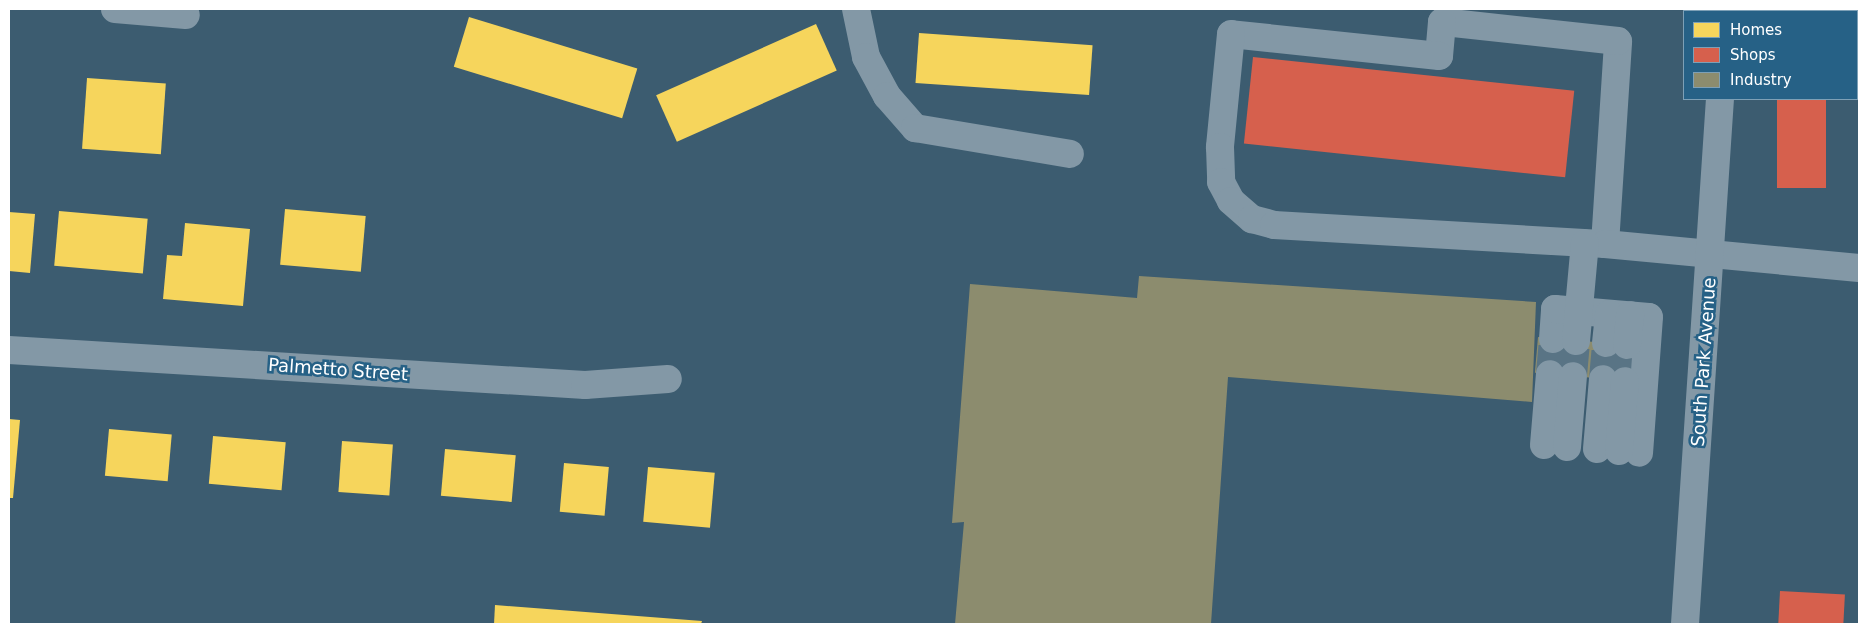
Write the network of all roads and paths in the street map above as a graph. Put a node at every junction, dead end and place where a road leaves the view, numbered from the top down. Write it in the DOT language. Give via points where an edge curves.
graph roads {
  1 [pos="115,9"];
  2 [pos="856,9"];
  3 [pos="186,15"];
  4 [pos="1720,100"];
  5 [pos="1070,154"];
  6 [pos="1595,244"];
  7 [pos="1711,254"];
  8 [pos="1859,268"];
  9 [pos="1567,310"];
  10 [pos="1619,314"];
  11 [pos="1565,340"];
  12 [pos="1617,344"];
  13 [pos="9,350"];
  14 [pos="1562,375"];
  15 [pos="668,379"];
  16 [pos="1614,380"];
  17 [pos="1556,446"];
  18 [pos="1685,624"];
  1 -- 3 [label="street"];
  2 -- 5 [label="street" via="866,57 887,96 915,128"];
  4 -- 7 [label="street, South Park Avenue"];
  6 -- 6 [label="street" via="1274,225 1252,219 1231,201 1221,182 1220,147 1231,34 1439,56 1442,22 1618,41"];
  6 -- 7 [label="street"];
  6 -- 9 [label="street"];
  7 -- 8 [label="street"];
  7 -- 18 [label="street, South Park Avenue"];
  9 -- 10 [label="street"];
  9 -- 11 [label="street"];
  10 -- 12 [label="street"];
  10 -- 16 [label="street" via="1649,317 1619,451"];
  13 -- 15 [label="street, Palmetto Street" via="584,385"];
  14 -- 17 [label="street"];
}
